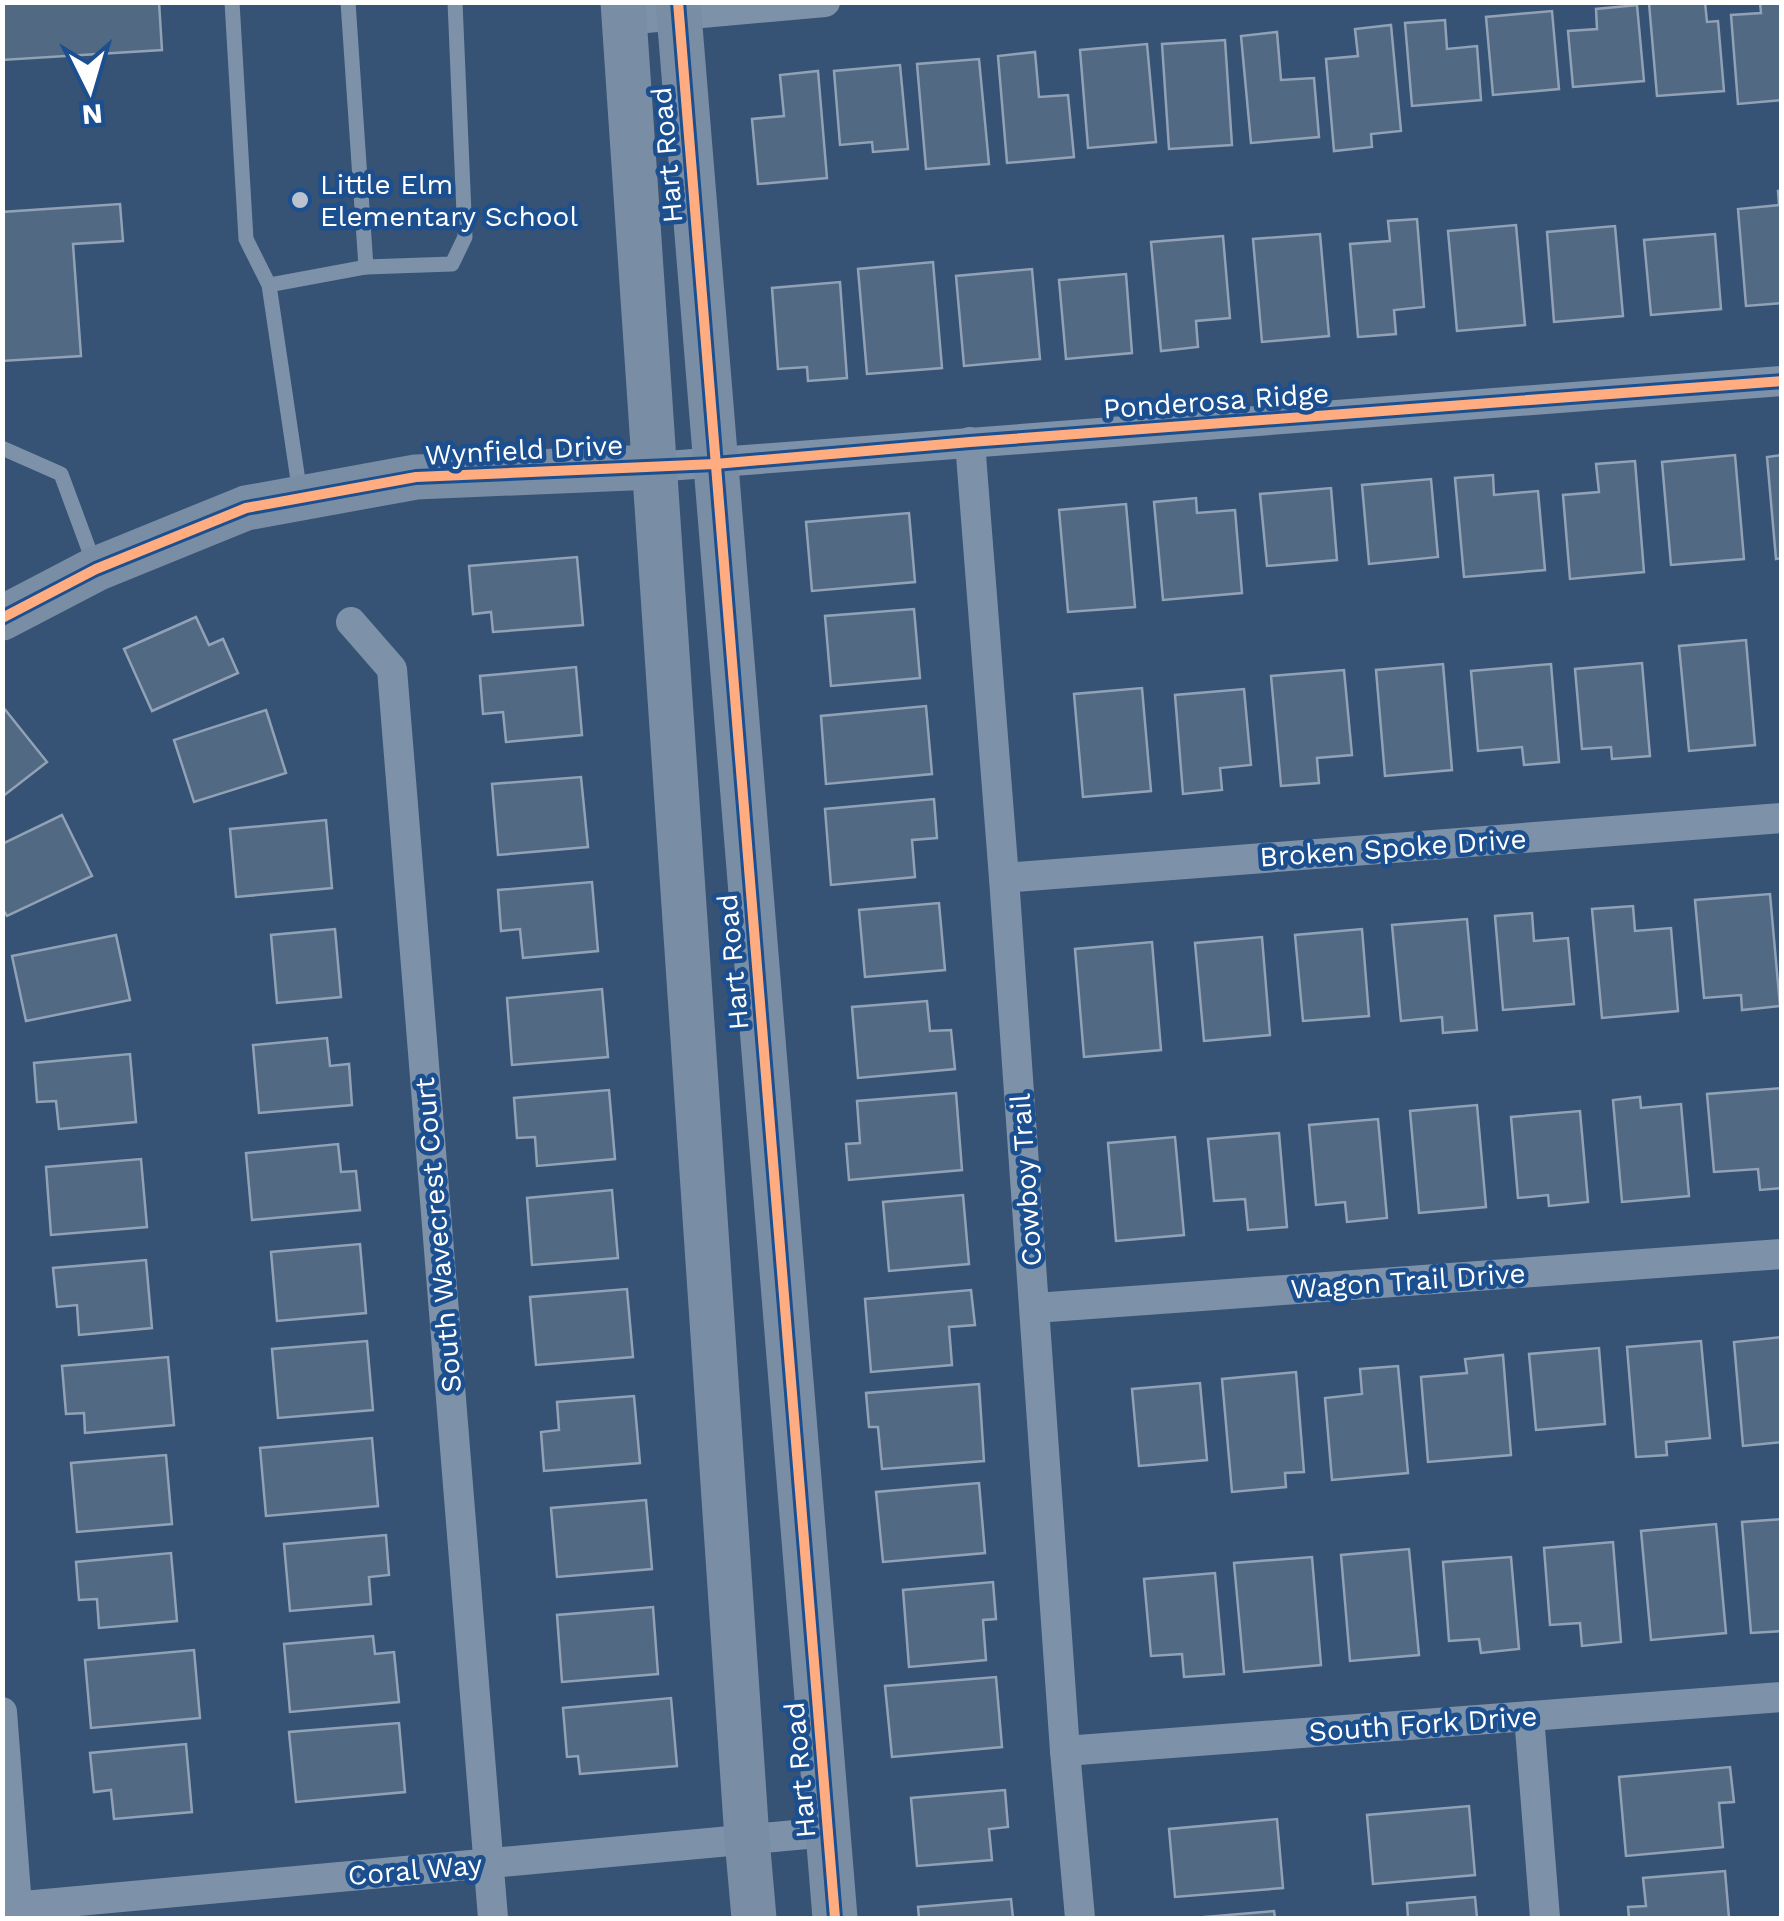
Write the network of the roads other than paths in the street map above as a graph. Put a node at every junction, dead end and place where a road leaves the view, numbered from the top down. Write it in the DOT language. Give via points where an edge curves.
graph roads {
  1 [pos="232,2"];
  2 [pos="348,2"];
  3 [pos="455,2"];
  4 [pos="825,2"];
  5 [pos="678,9"];
  6 [pos="624,11"];
  7 [pos="366,267"];
  8 [pos="269,285"];
  9 [pos="1782,381"];
  10 [pos="970,442"];
  11 [pos="2,448"];
  12 [pos="715,464"];
  13 [pos="654,467"];
  14 [pos="301,498"];
  15 [pos="96,570"];
  16 [pos="2,618"];
  17 [pos="350,622"];
  18 [pos="1782,818"];
  19 [pos="1004,878"];
  20 [pos="1782,1254"];
  21 [pos="1035,1308"];
  22 [pos="1782,1697"];
  23 [pos="2,1712"];
  24 [pos="1529,1716"];
  25 [pos="1065,1751"];
  26 [pos="828,1832"];
  27 [pos="747,1839"];
  28 [pos="488,1863"];
  29 [pos="10,1907"];
  30 [pos="494,1918"];
  31 [pos="754,1918"];
  32 [pos="834,1918"];
  33 [pos="1080,1918"];
  34 [pos="1546,1918"];
  1 -- 8 [label="lane" via="246,240"];
  2 -- 7 [label="lane"];
  3 -- 7 [label="lane" via="464,237 452,264"];
  4 -- 5 [label="street"];
  5 -- 6 [label="street"];
  5 -- 12 [label="street, Hart Road"];
  6 -- 13 [label="street, Hart Road"];
  7 -- 8 [label="lane"];
  8 -- 14 [label="lane"];
  9 -- 10 [label="street, Ponderosa Ridge"];
  10 -- 12 [label="street, Ponderosa Ridge"];
  10 -- 19 [label="street, Cowboy Trail"];
  11 -- 15 [label="lane" via="60,474"];
  12 -- 13 [label="street, Ponderosa Ridge"];
  12 -- 26 [label="street, Hart Road"];
  13 -- 14 [label="street, Wynfield Drive" via="416,477"];
  13 -- 27 [label="street, Hart Road"];
  14 -- 15 [label="street, Wynfield Drive" via="246,508"];
  15 -- 16 [label="street, Wynfield Drive"];
  17 -- 28 [label="street, South Wavecrest Court" via="392,669"];
  18 -- 19 [label="street, Broken Spoke Drive"];
  19 -- 21 [label="street, Cowboy Trail"];
  20 -- 21 [label="street, Wagon Trail Drive"];
  21 -- 25 [label="street, Cowboy Trail"];
  22 -- 24 [label="street, South Fork Drive"];
  23 -- 29 [label="street"];
  24 -- 25 [label="street, South Fork Drive"];
  24 -- 34 [label="street"];
  25 -- 33 [label="street, Cowboy Trail"];
  26 -- 27 [label="street, Coral Way"];
  26 -- 32 [label="street, Hart Road"];
  27 -- 28 [label="street, Coral Way"];
  27 -- 31 [label="street, Hart Road"];
  28 -- 29 [label="street, Coral Way"];
  28 -- 30 [label="street, South Wavecrest Court"];
}
